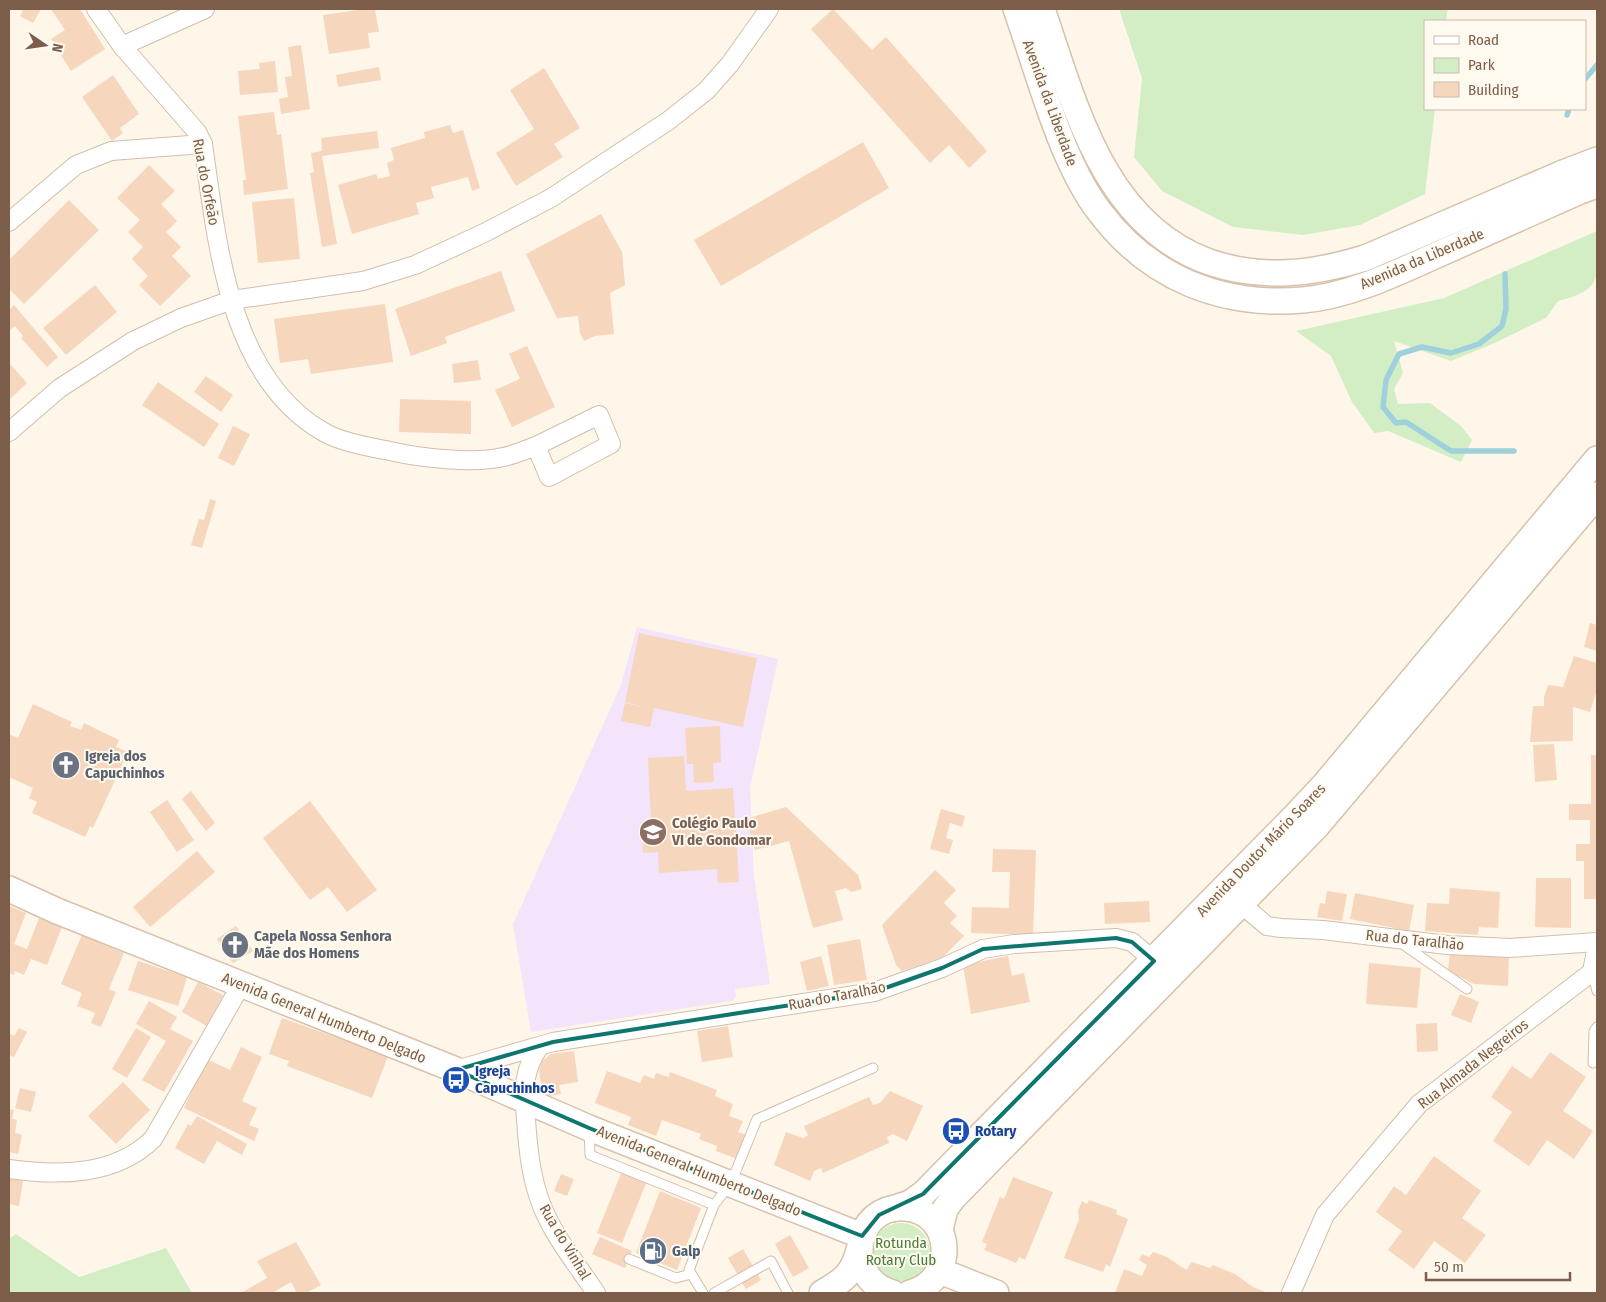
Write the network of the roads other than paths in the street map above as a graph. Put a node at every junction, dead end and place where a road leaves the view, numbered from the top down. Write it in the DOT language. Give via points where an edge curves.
graph roads {
  1 [pos="96,9"];
  2 [pos="205,9"];
  3 [pos="769,9"];
  4 [pos="1016,9"];
  5 [pos="1042,9"];
  6 [pos="122,46"];
  7 [pos="203,144"];
  8 [pos="1597,160"];
  9 [pos="1597,185"];
  10 [pos="9,222"];
  11 [pos="232,300"];
  12 [pos="9,432"];
  13 [pos="536,446"];
  14 [pos="1597,459"];
  15 [pos="1597,495"];
  16 [pos="9,889"];
  17 [pos="1242,904"];
  18 [pos="1396,940"];
  19 [pos="1597,944"];
  20 [pos="1154,961"];
  21 [pos="1592,972"];
  22 [pos="241,985"];
  23 [pos="1467,989"];
  24 [pos="1597,991"];
  25 [pos="1597,1027"];
  26 [pos="539,1048"];
  27 [pos="1593,1063"];
  28 [pos="873,1068"];
  29 [pos="456,1070"];
  30 [pos="525,1100"];
  31 [pos="589,1128"];
  32 [pos="9,1168"];
  33 [pos="731,1184"];
  34 [pos="714,1205"];
  35 [pos="892,1209"];
  36 [pos="940,1230"];
  37 [pos="860,1243"];
  38 [pos="629,1259"];
  39 [pos="940,1271"];
  40 [pos="691,1274"];
  41 [pos="596,1293"];
  42 [pos="704,1293"];
  43 [pos="714,1293"];
  44 [pos="788,1293"];
  45 [pos="822,1293"];
  46 [pos="869,1293"];
  47 [pos="892,1293"];
  48 [pos="910,1293"];
  49 [pos="996,1293"];
  50 [pos="1291,1293"];
  1 -- 6 [label="street, Rua do Orfeão"];
  2 -- 6 [label="street"];
  3 -- 11 [label="street" via="730,64 706,91 668,121 550,198 415,264 363,281"];
  4 -- 9 [label="main road, Avenida da Liberdade" via="1065,149 1098,210 1129,247 1156,268 1215,293 1274,301 1325,296 1391,275"];
  5 -- 8 [label="main road, Avenida da Liberdade" via="1079,115 1112,182 1153,231 1185,253 1223,267 1277,274 1336,267 1365,258"];
  6 -- 7 [label="street, Rua do Orfeão" via="197,132"];
  7 -- 10 [label="street" via="111,151 76,165"];
  7 -- 11 [label="street, Rua do Orfeão" via="216,233"];
  11 -- 12 [label="street" via="181,318 133,341 60,388"];
  11 -- 13 [label="street, Rua do Orfeão" via="262,373 284,401 322,432 406,455 503,458"];
  14 -- 20 [label="main road, Avenida Doutor Mário Soares" via="1325,784"];
  15 -- 17 [label="main road, Avenida Doutor Mário Soares" via="1379,756"];
  16 -- 22 [label="main road, Avenida General Humberto Delgado"];
  17 -- 18 [label="street, Rua do Taralhão" via="1267,926"];
  17 -- 36 [label="main road, Avenida Doutor Mário Soares" via="953,1198 945,1209"];
  18 -- 19 [label="street, Rua do Taralhão" via="1510,948"];
  18 -- 23 [label="lane"];
  19 -- 21 [label="street"];
  20 -- 26 [label="street, Rua do Taralhão" via="1132,942 1116,938 999,946 983,949 942,968 874,992 553,1042"];
  20 -- 35 [label="main road, Avenida Doutor Mário Soares" via="924,1194"];
  21 -- 24 [label="lane"];
  21 -- 50 [label="street, Rua Almada Negreiros" via="1419,1104 1325,1215"];
  22 -- 29 [label="main road, Avenida General Humberto Delgado"];
  22 -- 32 [label="street" via="153,1138 145,1146 117,1164 90,1169 38,1173"];
  25 -- 27 [label="lane"];
  26 -- 29 [label="street, Rua do Taralhão"];
  26 -- 30 [label="street" via="524,1076"];
  28 -- 33 [label="lane" via="757,1119"];
  29 -- 30 [label="main road, Avenida General Humberto Delgado"];
  30 -- 31 [label="main road, Avenida General Humberto Delgado"];
  30 -- 41 [label="street, Rua do Vinhal" via="528,1157 538,1197 553,1228"];
  31 -- 33 [label="main road, Avenida General Humberto Delgado"];
  31 -- 34 [label="lane" via="590,1155"];
  33 -- 34 [label="lane"];
  33 -- 37 [label="main road, Avenida General Humberto Delgado"];
  34 -- 40 [label="lane" via="688,1270"];
  35 -- 36 [label="main road" via="906,1208 919,1212"];
  35 -- 37 [label="main road, Avenida Doutor Mário Soares" via="879,1214 869,1224"];
  36 -- 39 [label="main road" via="944,1243"];
  37 -- 45 [label="main road" via="854,1267 846,1277"];
  37 -- 47 [label="main road" via="866,1276 877,1288"];
  38 -- 40 [label="lane" via="676,1278"];
  39 -- 48 [label="main road" via="920,1291"];
  39 -- 49 [label="main road"];
  40 -- 42 [label="lane"];
  43 -- 44 [label="lane" via="771,1261"];
  46 -- 47 [label="main road"];
}
